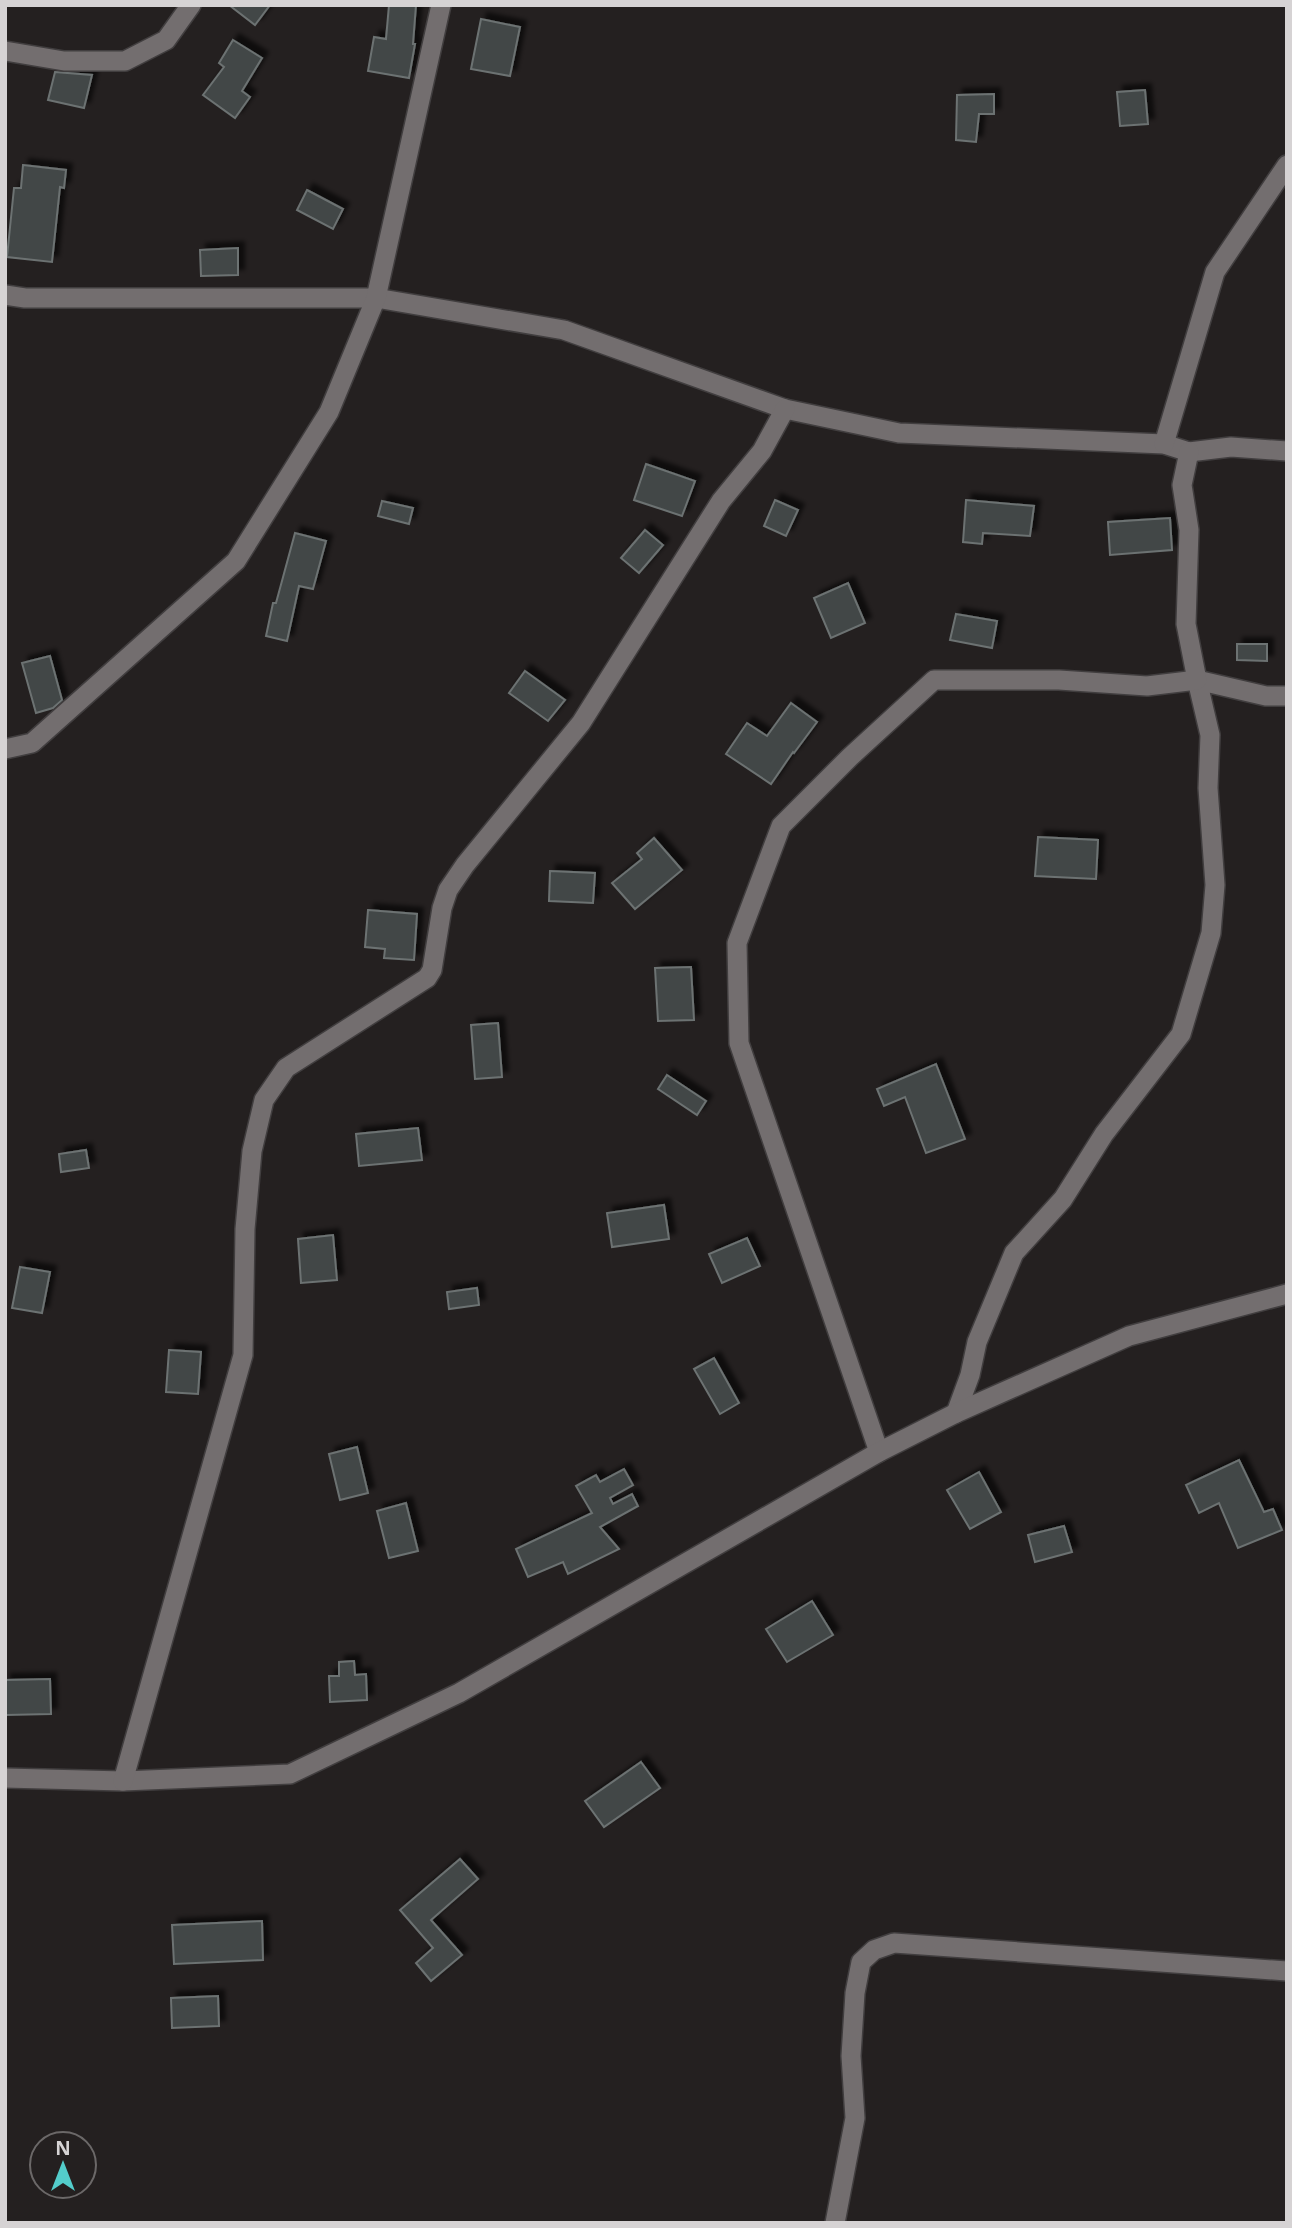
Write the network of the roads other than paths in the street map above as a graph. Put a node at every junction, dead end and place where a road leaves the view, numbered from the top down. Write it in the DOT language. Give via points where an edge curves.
graph roads {
  1 [pos="191,5"];
  2 [pos="441,5"];
  3 [pos="5,51"];
  4 [pos="1287,165"];
  5 [pos="5,295"];
  6 [pos="376,298"];
  7 [pos="785,409"];
  8 [pos="1164,444"];
  9 [pos="1287,450"];
  10 [pos="1189,452"];
  11 [pos="1197,680"];
  12 [pos="1287,696"];
  13 [pos="5,749"];
  14 [pos="1287,1294"];
  15 [pos="956,1413"];
  16 [pos="879,1452"];
  17 [pos="5,1778"];
  18 [pos="123,1781"];
  19 [pos="1287,1971"];
  20 [pos="835,2223"];
  1 -- 3 [label="street" via="166,40 125,61 64,61"];
  2 -- 6 [label="street"];
  4 -- 8 [label="street" via="1215,272"];
  5 -- 6 [label="street"];
  6 -- 7 [label="street" via="564,330"];
  6 -- 13 [label="street" via="330,412 236,561 32,743"];
  7 -- 8 [label="street" via="899,433"];
  7 -- 18 [label="street" via="762,451 721,501 581,723 447,890 432,970 426,978 286,1068 264,1100 252,1151 245,1229 243,1355"];
  8 -- 10 [label="street"];
  9 -- 10 [label="street" via="1231,447"];
  10 -- 11 [label="street" via="1182,485 1189,530 1186,624"];
  11 -- 12 [label="street" via="1266,696"];
  11 -- 15 [label="street" via="1210,735 1208,788 1215,885 1211,933 1181,1034 1104,1134 1063,1199 1014,1253 977,1342"];
  11 -- 16 [label="street" via="1147,686 1059,680 934,680 782,826 737,943 739,1043"];
  14 -- 15 [label="street" via="1129,1336"];
  15 -- 16 [label="street"];
  16 -- 18 [label="street" via="459,1693 290,1774"];
  17 -- 18 [label="street"];
  19 -- 20 [label="street" via="894,1943 874,1950 861,1962 855,1993 851,2056 855,2118"];
}
